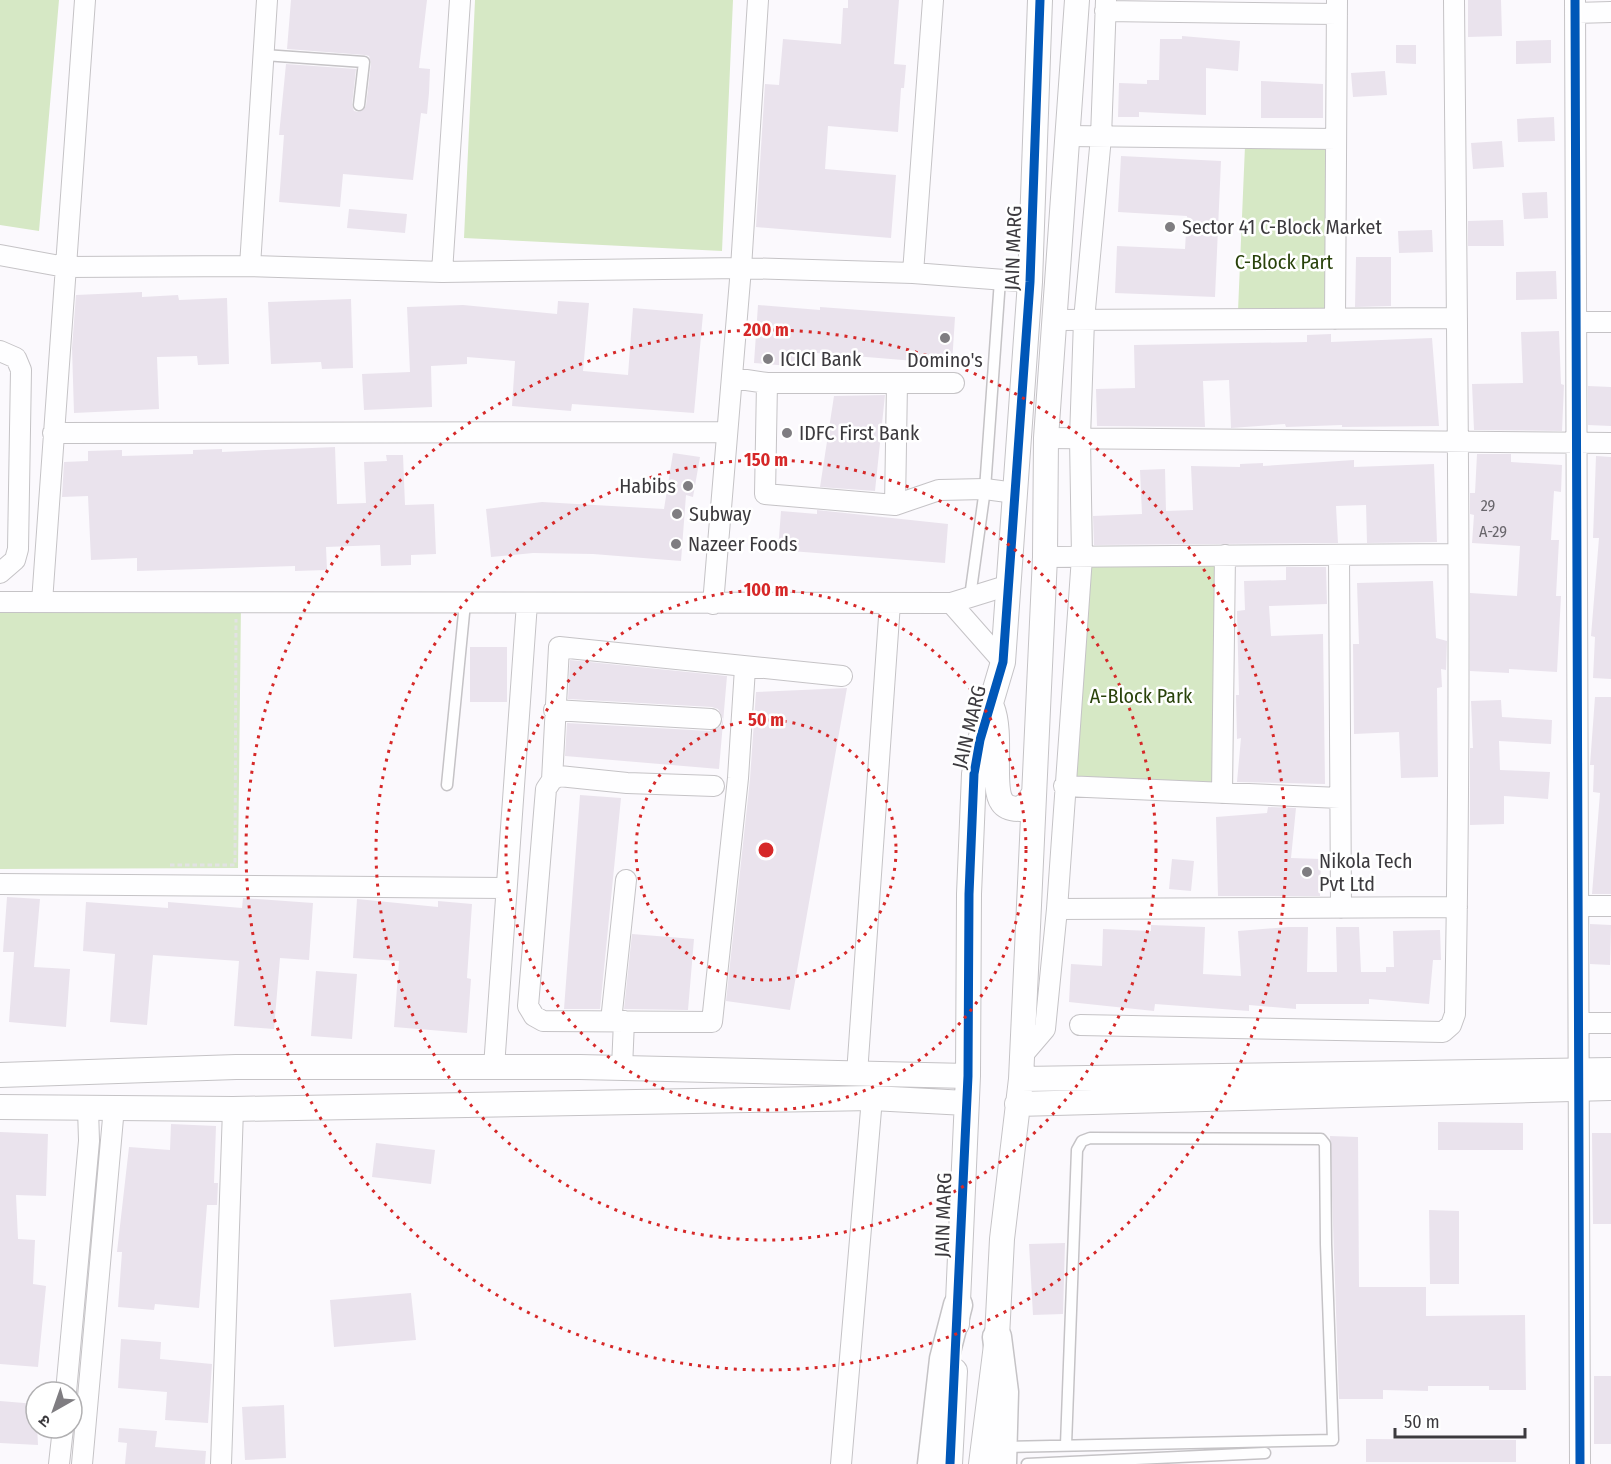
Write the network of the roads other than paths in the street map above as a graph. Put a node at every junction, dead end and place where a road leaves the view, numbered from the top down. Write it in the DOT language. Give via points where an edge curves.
graph roads {
  1 [pos="85,0"];
  2 [pos="267,0"];
  3 [pos="460,0"];
  4 [pos="758,0"];
  5 [pos="933,0"];
  6 [pos="1040,0"];
  7 [pos="1077,0"];
  8 [pos="1454,0"];
  9 [pos="1106,6"];
  10 [pos="1575,6"];
  11 [pos="1337,7"];
  12 [pos="1611,12"];
  13 [pos="264,55"];
  14 [pos="359,105"];
  15 [pos="1067,136"];
  16 [pos="1101,136"];
  17 [pos="1336,139"];
  18 [pos="0,255"];
  19 [pos="250,266"];
  20 [pos="65,267"];
  21 [pos="741,268"];
  22 [pos="442,272"];
  23 [pos="913,273"];
  24 [pos="1000,280"];
  25 [pos="1030,282"];
  26 [pos="1457,318"];
  27 [pos="1335,319"];
  28 [pos="1054,320"];
  29 [pos="1084,320"];
  30 [pos="1577,322"];
  31 [pos="1611,322"];
  32 [pos="0,351"];
  33 [pos="733,378"];
  34 [pos="767,383"];
  35 [pos="897,383"];
  36 [pos="954,383"];
  37 [pos="727,432"];
  38 [pos="53,433"];
  39 [pos="1046,438"];
  40 [pos="1080,438"];
  41 [pos="1458,442"];
  42 [pos="1611,443"];
  43 [pos="1578,444"];
  44 [pos="985,489"];
  45 [pos="1015,493"];
  46 [pos="895,505"];
  47 [pos="1225,555"];
  48 [pos="1339,555"];
  49 [pos="1458,555"];
  50 [pos="1045,557"];
  51 [pos="1082,557"];
  52 [pos="0,573"];
  53 [pos="1010,585"];
  54 [pos="970,597"];
  55 [pos="0,602"];
  56 [pos="42,602"];
  57 [pos="465,603"];
  58 [pos="526,603"];
  59 [pos="890,603"];
  60 [pos="951,603"];
  61 [pos="713,604"];
  62 [pos="1003,662"];
  63 [pos="745,668"];
  64 [pos="842,676"];
  65 [pos="992,707"];
  66 [pos="554,710"];
  67 [pos="711,719"];
  68 [pos="552,780"];
  69 [pos="447,785"];
  70 [pos="714,786"];
  71 [pos="1064,786"];
  72 [pos="1034,793"];
  73 [pos="1222,793"];
  74 [pos="1340,798"];
  75 [pos="626,880"];
  76 [pos="0,884"];
  77 [pos="505,888"];
  78 [pos="1579,906"];
  79 [pos="1611,906"];
  80 [pos="1341,908"];
  81 [pos="1457,908"];
  82 [pos="1057,909"];
  83 [pos="617,1021"];
  84 [pos="1580,1023"];
  85 [pos="1611,1023"];
  86 [pos="1080,1025"];
  87 [pos="494,1067"];
  88 [pos="622,1068"];
  89 [pos="1021,1068"];
  90 [pos="1611,1070"];
  91 [pos="98,1074"];
  92 [pos="856,1074"];
  93 [pos="0,1075"];
  94 [pos="968,1076"];
  95 [pos="1580,1080"];
  96 [pos="1611,1088"];
  97 [pos="872,1098"];
  98 [pos="966,1103"];
  99 [pos="1017,1104"];
  100 [pos="0,1107"];
  101 [pos="100,1108"];
  102 [pos="233,1109"];
  103 [pos="958,1305"];
  104 [pos="997,1337"];
  105 [pos="67,1380"];
  106 [pos="62,1440"];
  107 [pos="1066,1445"];
  108 [pos="1265,1453"];
  109 [pos="995,1458"];
  110 [pos="59,1464"];
  111 [pos="82,1464"];
  112 [pos="221,1464"];
  113 [pos="841,1464"];
  114 [pos="932,1464"];
  115 [pos="950,1464"];
  116 [pos="1027,1464"];
  117 [pos="1580,1464"];
  1 -- 20 [label="street"];
  2 -- 13 [label="street"];
  3 -- 22 [label="street"];
  4 -- 21 [label="street"];
  5 -- 23 [label="street"];
  6 -- 25 [label="street, JAIN MARG"];
  7 -- 15 [label="street"];
  8 -- 26 [label="street"];
  9 -- 11 [label="street"];
  9 -- 16 [label="street"];
  10 -- 12 [label="street"];
  10 -- 30 [label="street"];
  11 -- 17 [label="street"];
  13 -- 14 [label="lane" via="364,62"];
  13 -- 19 [label="street"];
  15 -- 16 [label="street"];
  15 -- 28 [label="street"];
  16 -- 17 [label="street"];
  16 -- 29 [label="street"];
  17 -- 27 [label="street"];
  18 -- 20 [label="street"];
  19 -- 20 [label="street"];
  19 -- 22 [label="street"];
  20 -- 38 [label="street"];
  21 -- 22 [label="street"];
  21 -- 23 [label="street"];
  21 -- 33 [label="street"];
  23 -- 24 [label="street"];
  24 -- 25 [label="street"];
  24 -- 44 [label="lane"];
  25 -- 45 [label="street, JAIN MARG"];
  26 -- 27 [label="street"];
  26 -- 41 [label="street"];
  27 -- 29 [label="street"];
  28 -- 29 [label="street"];
  28 -- 39 [label="street"];
  29 -- 40 [label="street"];
  30 -- 31 [label="street"];
  30 -- 43 [label="street"];
  32 -- 52 [label="street" via="16,358 21,369 18,549 15,560"];
  33 -- 34 [label="street"];
  33 -- 37 [label="street"];
  34 -- 35 [label="street"];
  34 -- 46 [label="street" via="765,494"];
  35 -- 36 [label="street"];
  35 -- 46 [label="street"];
  37 -- 38 [label="street"];
  37 -- 61 [label="street"];
  38 -- 56 [label="street"];
  39 -- 40 [label="street"];
  39 -- 50 [label="street"];
  40 -- 41 [label="street"];
  40 -- 51 [label="street"];
  41 -- 43 [label="street"];
  41 -- 49 [label="street"];
  42 -- 43 [label="street"];
  43 -- 78 [label="street"];
  44 -- 45 [label="street"];
  44 -- 46 [label="street" via="939,490"];
  44 -- 54 [label="lane"];
  45 -- 53 [label="street, JAIN MARG"];
  47 -- 48 [label="street"];
  47 -- 51 [label="street"];
  47 -- 73 [label="street"];
  48 -- 49 [label="street"];
  48 -- 74 [label="street"];
  49 -- 81 [label="street"];
  50 -- 51 [label="street"];
  50 -- 72 [label="street"];
  51 -- 71 [label="street"];
  53 -- 54 [label="street"];
  53 -- 62 [label="street, JAIN MARG"];
  54 -- 60 [label="street"];
  55 -- 56 [label="street"];
  56 -- 57 [label="street"];
  57 -- 58 [label="street"];
  57 -- 69 [label="lane"];
  58 -- 61 [label="street"];
  58 -- 77 [label="street"];
  59 -- 60 [label="street"];
  59 -- 61 [label="street"];
  59 -- 92 [label="street"];
  60 -- 62 [label="street"];
  62 -- 65 [label="street, JAIN MARG"];
  63 -- 64 [label="street"];
  63 -- 66 [label="street" via="559,647"];
  63 -- 83 [label="street" via="738,778 712,1022"];
  65 -- 72 [label="street" via="999,730 997,783 1001,801 1007,807 1020,809"];
  65 -- 94 [label="street, JAIN MARG" via="980,740 974,774"];
  66 -- 67 [label="street"];
  66 -- 68 [label="street"];
  68 -- 70 [label="street" via="559,776"];
  68 -- 83 [label="street" via="546,789 528,1006 543,1021"];
  71 -- 73 [label="street"];
  71 -- 82 [label="street"];
  72 -- 89 [label="street"];
  73 -- 74 [label="street"];
  74 -- 80 [label="street"];
  75 -- 83 [label="street"];
  76 -- 77 [label="street"];
  77 -- 87 [label="street"];
  78 -- 79 [label="street"];
  78 -- 84 [label="street"];
  80 -- 81 [label="street"];
  80 -- 82 [label="street"];
  81 -- 86 [label="street" via="1455,1014 1443,1032"];
  82 -- 89 [label="street" via="1046,1029"];
  83 -- 88 [label="street"];
  84 -- 85 [label="street"];
  84 -- 95 [label="street"];
  87 -- 88 [label="street"];
  87 -- 91 [label="street" via="236,1067"];
  88 -- 92 [label="street"];
  89 -- 95 [label="street"];
  89 -- 99 [label="street"];
  90 -- 95 [label="street"];
  91 -- 93 [label="street"];
  91 -- 101 [label="street"];
  92 -- 94 [label="street"];
  94 -- 98 [label="street, JAIN MARG"];
  95 -- 96 [label="street"];
  95 -- 99 [label="street"];
  95 -- 117 [label="street"];
  97 -- 98 [label="street"];
  97 -- 102 [label="street"];
  97 -- 113 [label="street"];
  98 -- 103 [label="street, JAIN MARG"];
  99 -- 104 [label="street" via="1002,1239"];
  100 -- 101 [label="street"];
  101 -- 102 [label="street"];
  101 -- 105 [label="street" via="89,1141"];
  101 -- 111 [label="street"];
  102 -- 112 [label="street"];
  103 -- 114 [label="main road" via="944,1359"];
  103 -- 115 [label="street, JAIN MARG"];
  104 -- 109 [label="main road" via="1004,1392"];
  106 -- 110 [label="street"];
  107 -- 107 [label="lane" via="1077,1150 1082,1142 1090,1137 1321,1139 1325,1144 1332,1440"];
  107 -- 109 [label="lane"];
  108 -- 116 [label="lane"];
}
